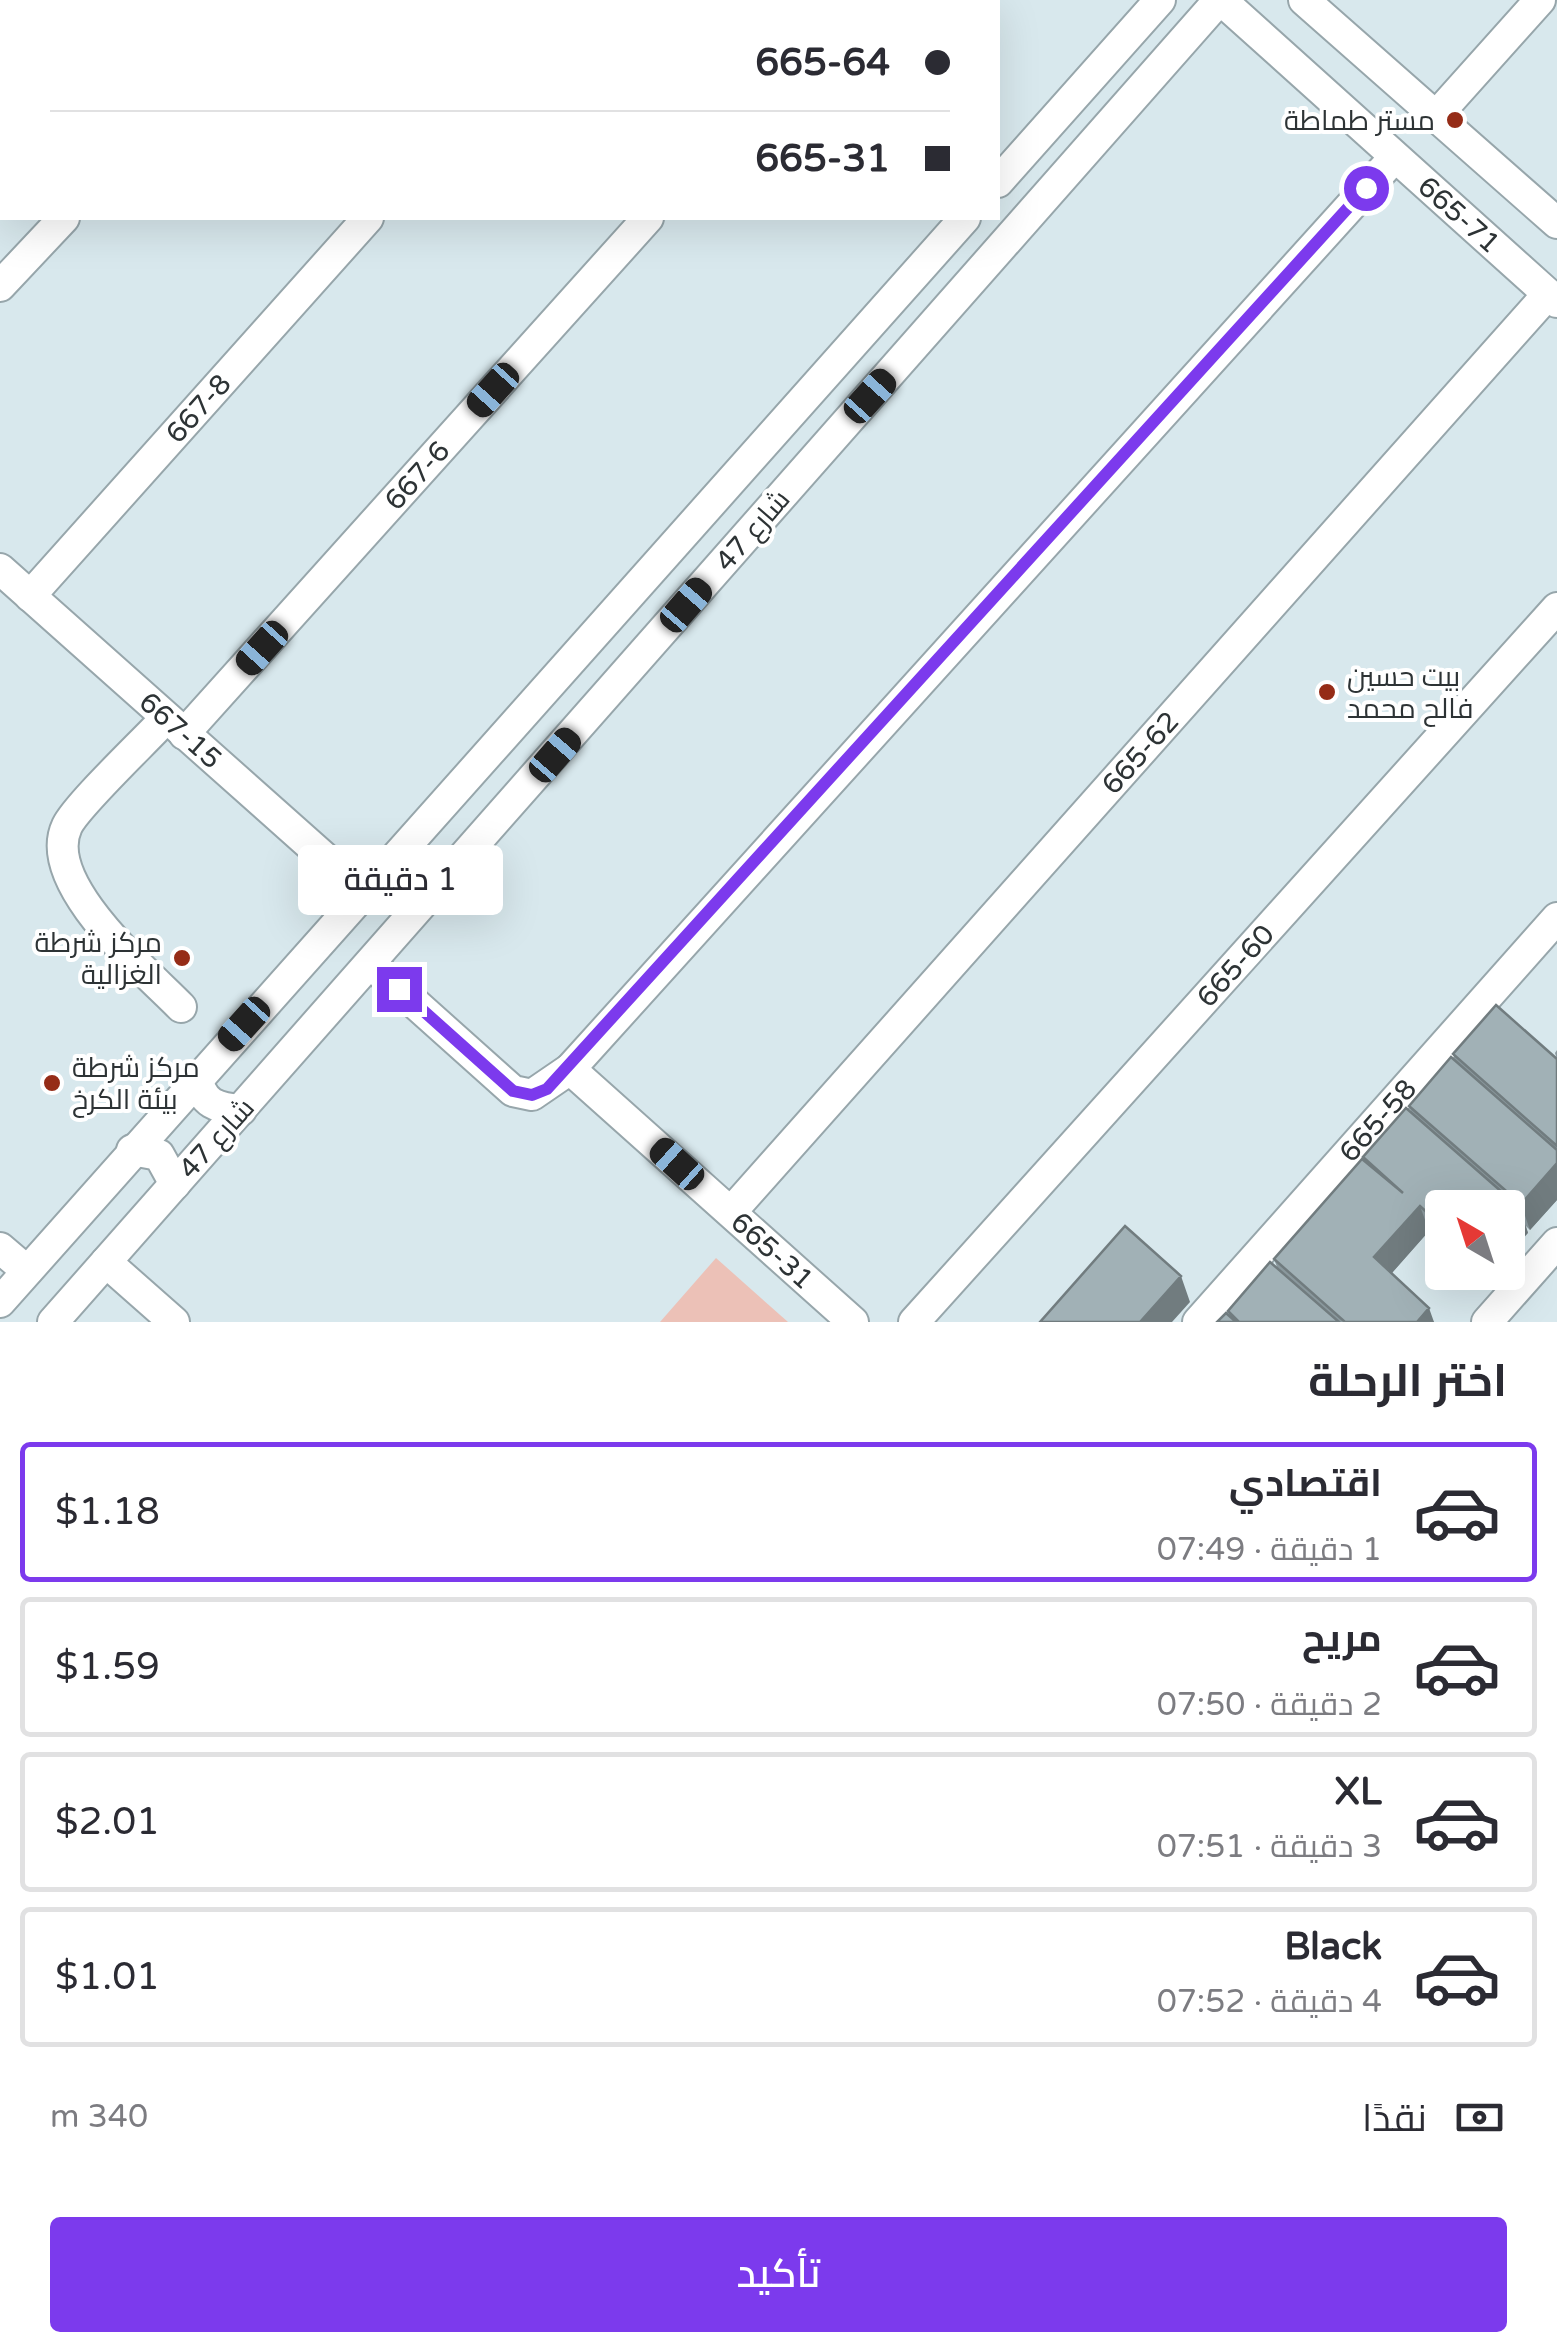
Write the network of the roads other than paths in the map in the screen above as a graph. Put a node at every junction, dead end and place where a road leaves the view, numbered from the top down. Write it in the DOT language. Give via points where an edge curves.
graph roads {
  1 [pos="1160,0"];
  2 [pos="1304,0"];
  3 [pos="1540,0"];
  4 [pos="1220,4"];
  5 [pos="1436,115"];
  6 [pos="1393,158"];
  7 [pos="1000,180"];
  8 [pos="62,220"];
  9 [pos="366,220"];
  10 [pos="646,220"];
  11 [pos="964,220"];
  12 [pos="1557,223"];
  13 [pos="0,286"];
  14 [pos="1552,298"];
  15 [pos="0,570"];
  16 [pos="30,596"];
  17 [pos="1557,608"];
  18 [pos="175,726"];
  19 [pos="363,892"];
  20 [pos="1557,918"];
  21 [pos="371,964"];
  22 [pos="182,1007"];
  23 [pos="570,1069"];
  24 [pos="197,1078"];
  25 [pos="241,1110"];
  26 [pos="132,1150"];
  27 [pos="175,1184"];
  28 [pos="731,1212"];
  29 [pos="1557,1242"];
  30 [pos="0,1248"];
  31 [pos="106,1262"];
  32 [pos="27,1272"];
  33 [pos="0,1302"];
  34 [pos="52,1322"];
  35 [pos="174,1322"];
  36 [pos="853,1322"];
  37 [pos="914,1322"];
  38 [pos="1198,1322"];
  39 [pos="1488,1322"];
  1 -- 7 [label="street"];
  2 -- 5 [label="street"];
  3 -- 5 [label="street"];
  4 -- 6 [label="street, 665-71"];
  4 -- 21 [label="street, شارع 47"];
  5 -- 12 [label="street"];
  6 -- 14 [label="street, 665-71"];
  6 -- 23 [label="street"];
  8 -- 13 [label="street"];
  9 -- 16 [label="street, 667-8"];
  10 -- 18 [label="street, 667-6"];
  11 -- 19 [label="street, شارع 47"];
  14 -- 28 [label="street, 665-62"];
  15 -- 16 [label="street, 667-15"];
  16 -- 18 [label="street, 667-15"];
  17 -- 37 [label="street, 665-60"];
  18 -- 19 [label="street, 667-15"];
  18 -- 22 [label="street, 667-6" via="66,827 63,860 86,908"];
  19 -- 24 [label="street, شارع 47"];
  20 -- 38 [label="street, 665-58"];
  21 -- 23 [label="street" via="513,1091 532,1095"];
  21 -- 25 [label="street, شارع 47"];
  23 -- 28 [label="street, 665-31"];
  24 -- 25 [label="street" via="209,1103"];
  24 -- 26 [label="street, شارع 47"];
  25 -- 27 [label="street, شارع 47"];
  26 -- 27 [label="street" via="159,1155"];
  26 -- 32 [label="street, شارع 47"];
  27 -- 31 [label="street, شارع 47"];
  28 -- 36 [label="street, 665-31"];
  29 -- 39 [label="street"];
  30 -- 32 [label="street"];
  31 -- 34 [label="street, شارع 47"];
  31 -- 35 [label="street"];
  32 -- 33 [label="street, شارع 47"];
}
